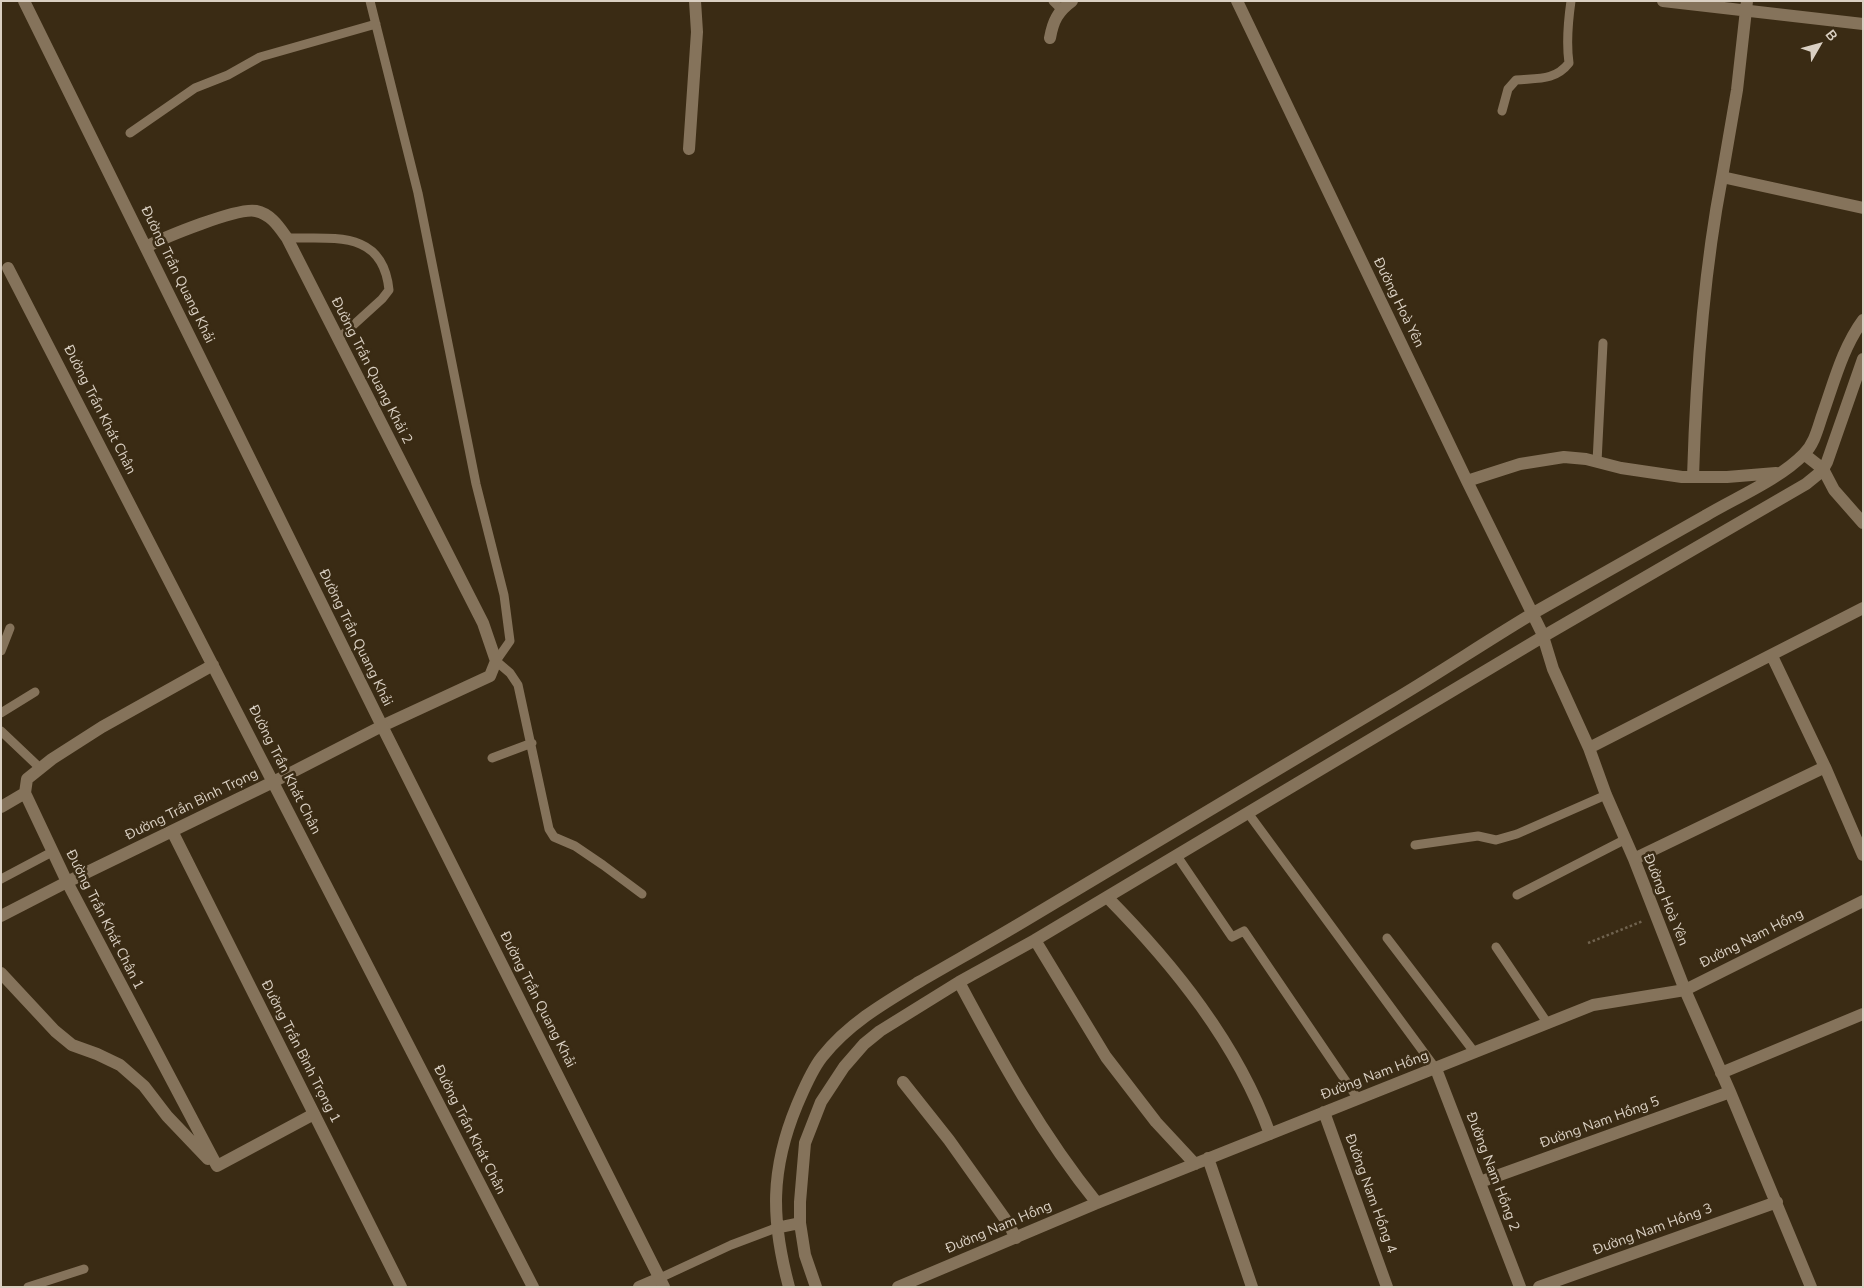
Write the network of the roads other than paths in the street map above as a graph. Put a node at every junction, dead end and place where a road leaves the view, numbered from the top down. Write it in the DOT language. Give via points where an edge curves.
graph roads {
  1 [pos="24,1"];
  2 [pos="370,1"];
  3 [pos="695,1"];
  4 [pos="1072,1"];
  5 [pos="1237,1"];
  6 [pos="1571,1"];
  7 [pos="1663,1"];
  8 [pos="1057,5"];
  9 [pos="1747,6"];
  10 [pos="376,24"];
  11 [pos="1863,24"];
  12 [pos="1050,38"];
  13 [pos="1502,111"];
  14 [pos="130,133"];
  15 [pos="689,149"];
  16 [pos="1722,177"];
  17 [pos="1863,208"];
  18 [pos="287,238"];
  19 [pos="146,247"];
  20 [pos="8,268"];
  21 [pos="1863,320"];
  22 [pos="338,338"];
  23 [pos="1603,343"];
  24 [pos="1863,359"];
  25 [pos="1805,456"];
  26 [pos="1597,462"];
  27 [pos="1822,469"];
  28 [pos="1781,472"];
  29 [pos="1693,477"];
  30 [pos="1467,480"];
  31 [pos="1863,523"];
  32 [pos="1863,608"];
  33 [pos="1533,615"];
  34 [pos="10,628"];
  35 [pos="1543,634"];
  36 [pos="1,651"];
  37 [pos="1772,656"];
  38 [pos="496,661"];
  39 [pos="213,665"];
  40 [pos="35,692"];
  41 [pos="1,713"];
  42 [pos="382,726"];
  43 [pos="1,731"];
  44 [pos="532,743"];
  45 [pos="1589,748"];
  46 [pos="492,758"];
  47 [pos="1825,767"];
  48 [pos="40,768"];
  49 [pos="273,782"];
  50 [pos="25,793"];
  51 [pos="1606,795"];
  52 [pos="1,806"];
  53 [pos="1248,813"];
  54 [pos="172,831"];
  55 [pos="1624,840"];
  56 [pos="1415,845"];
  57 [pos="52,852"];
  58 [pos="1863,855"];
  59 [pos="1177,856"];
  60 [pos="1634,859"];
  61 [pos="1,879"];
  62 [pos="67,882"];
  63 [pos="642,894"];
  64 [pos="1516,895"];
  65 [pos="1108,897"];
  66 [pos="1863,901"];
  67 [pos="1,916"];
  68 [pos="1388,938"];
  69 [pos="1035,940"];
  70 [pos="1496,948"];
  71 [pos="1,973"];
  72 [pos="959,982"];
  73 [pos="1685,990"];
  74 [pos="1863,1014"];
  75 [pos="1548,1024"];
  76 [pos="1475,1053"];
  77 [pos="1436,1069"];
  78 [pos="1722,1072"];
  79 [pos="903,1082"];
  80 [pos="1730,1092"];
  81 [pos="1358,1099"];
  82 [pos="1324,1112"];
  83 [pos="314,1114"];
  84 [pos="1270,1134"];
  85 [pos="1208,1158"];
  86 [pos="1194,1164"];
  87 [pos="217,1166"];
  88 [pos="1480,1182"];
  89 [pos="1776,1202"];
  90 [pos="1097,1203"];
  91 [pos="799,1223"];
  92 [pos="778,1227"];
  93 [pos="1016,1238"];
  94 [pos="84,1269"];
  95 [pos="662,1282"];
  96 [pos="28,1287"];
  97 [pos="400,1287"];
  98 [pos="533,1287"];
  99 [pos="639,1287"];
  100 [pos="790,1287"];
  101 [pos="816,1287"];
  102 [pos="898,1287"];
  103 [pos="1252,1287"];
  104 [pos="1387,1287"];
  105 [pos="1520,1287"];
  106 [pos="1539,1287"];
  107 [pos="1811,1287"];
  1 -- 19 [label="street, Đường Trần Quang Khải"];
  2 -- 10 [label="lane"];
  3 -- 15 [label="street" via="697,32"];
  4 -- 8 [label="street"];
  5 -- 30 [label="street, Đường Hoà Yên"];
  6 -- 13 [label="lane" via="1569,63 1562,72 1546,78 1516,80 1508,89"];
  7 -- 9 [label="street"];
  8 -- 12 [label="street"];
  9 -- 11 [label="street"];
  9 -- 16 [label="street" via="1738,90"];
  10 -- 14 [label="lane" via="260,57 195,88"];
  10 -- 38 [label="lane" via="418,193 476,484 504,595 510,641"];
  16 -- 17 [label="street"];
  16 -- 29 [label="street" via="1702,312"];
  18 -- 19 [label="street, Đường Trần Quang Khải 2" via="270,217 255,210 231,214"];
  18 -- 22 [label="street, Đường Trần Quang Khải 2"];
  18 -- 22 [label="lane" via="358,242 380,258 388,274 389,290"];
  19 -- 42 [label="street, Đường Trần Quang Khải"];
  20 -- 39 [label="street, Đường Trần Khát Chân"];
  21 -- 25 [label="street" via="1839,368 1814,441"];
  22 -- 38 [label="street, Đường Trần Quang Khải 2" via="483,623"];
  23 -- 26 [label="lane"];
  24 -- 27 [label="street" via="1834,444"];
  25 -- 27 [label="street"];
  25 -- 28 [label="street"];
  26 -- 29 [label="street"];
  26 -- 30 [label="street" via="1564,457 1541,460"];
  27 -- 31 [label="street" via="1834,490"];
  27 -- 35 [label="street" via="1793,492"];
  28 -- 29 [label="street"];
  28 -- 33 [label="street"];
  30 -- 33 [label="street, Đường Hoà Yên"];
  32 -- 37 [label="street"];
  33 -- 35 [label="street, Đường Hoà Yên"];
  33 -- 92 [label="street" via="874,1009 851,1027 821,1058 790,1121 779,1164 775,1201"];
  34 -- 36 [label="lane"];
  35 -- 45 [label="street, Đường Hoà Yên" via="1553,669"];
  35 -- 53 [label="street"];
  37 -- 45 [label="street"];
  37 -- 47 [label="street"];
  38 -- 42 [label="street, Đường Trần Bình Trọng" via="490,676"];
  38 -- 44 [label="lane" via="518,685"];
  39 -- 48 [label="street" via="102,727"];
  39 -- 49 [label="street, Đường Trần Khát Chân"];
  40 -- 41 [label="lane"];
  42 -- 49 [label="street, Đường Trần Bình Trọng"];
  42 -- 95 [label="street, Đường Trần Quang Khải"];
  43 -- 48 [label="lane"];
  44 -- 46 [label="lane"];
  44 -- 63 [label="lane" via="544,813 554,836 575,846"];
  45 -- 51 [label="street, Đường Hoà Yên"];
  47 -- 58 [label="street"];
  47 -- 60 [label="street"];
  48 -- 50 [label="street" via="27,779"];
  49 -- 54 [label="street, Đường Trần Bình Trọng"];
  49 -- 98 [label="street, Đường Trần Khát Chân"];
  50 -- 52 [label="street"];
  50 -- 57 [label="street, Đường Trần Khát Chân 1"];
  51 -- 55 [label="street, Đường Hoà Yên"];
  51 -- 56 [label="lane" via="1496,840 1478,836"];
  53 -- 59 [label="street"];
  53 -- 77 [label="lane"];
  54 -- 62 [label="street, Đường Trần Bình Trọng"];
  54 -- 83 [label="street, Đường Trần Bình Trọng 1"];
  55 -- 60 [label="street, Đường Hoà Yên"];
  55 -- 64 [label="lane"];
  57 -- 61 [label="lane"];
  57 -- 62 [label="street, Đường Trần Khát Chân 1"];
  59 -- 65 [label="street"];
  59 -- 81 [label="lane" via="1232,937 1244,931"];
  60 -- 73 [label="street, Đường Hoà Yên"];
  62 -- 67 [label="street, Đường Trần Bình Trọng"];
  62 -- 87 [label="street, Đường Trần Khát Chân 1"];
  65 -- 69 [label="street"];
  65 -- 84 [label="street" via="1150,942 1212,1023 1235,1060"];
  66 -- 73 [label="street, Đường Nam Hồng"];
  68 -- 76 [label="lane"];
  69 -- 72 [label="street"];
  69 -- 86 [label="street" via="1106,1057 1156,1122"];
  70 -- 75 [label="lane"];
  71 -- 87 [label="street" via="72,1045 120,1065 144,1086 180,1130"];
  72 -- 90 [label="street" via="1003,1064 1048,1136"];
  72 -- 91 [label="street" via="880,1031 844,1067 821,1102 805,1143"];
  73 -- 75 [label="street, Đường Nam Hồng" via="1593,1005"];
  73 -- 78 [label="street, Đường Hoà Yên"];
  74 -- 78 [label="street"];
  75 -- 76 [label="street, Đường Nam Hồng"];
  76 -- 77 [label="street, Đường Nam Hồng"];
  77 -- 81 [label="street, Đường Nam Hồng"];
  77 -- 88 [label="street, Đường Nam Hồng 2"];
  78 -- 80 [label="street, Đường Hoà Yên"];
  79 -- 93 [label="street" via="949,1140"];
  80 -- 88 [label="street, Đường Nam Hồng 5"];
  80 -- 89 [label="street, Đường Hoà Yên"];
  81 -- 82 [label="street, Đường Nam Hồng"];
  82 -- 84 [label="street, Đường Nam Hồng"];
  82 -- 104 [label="street, Đường Nam Hồng 4"];
  83 -- 87 [label="street"];
  83 -- 97 [label="street, Đường Trần Bình Trọng 1"];
  84 -- 85 [label="street, Đường Nam Hồng"];
  85 -- 86 [label="street, Đường Nam Hồng"];
  85 -- 103 [label="street"];
  86 -- 90 [label="street, Đường Nam Hồng"];
  88 -- 105 [label="street, Đường Nam Hồng 2"];
  89 -- 106 [label="street, Đường Nam Hồng 3"];
  89 -- 107 [label="street, Đường Hoà Yên"];
  90 -- 93 [label="street, Đường Nam Hồng"];
  91 -- 92 [label="street"];
  91 -- 101 [label="street"];
  92 -- 95 [label="lane" via="730,1245"];
  92 -- 100 [label="street"];
  93 -- 102 [label="street, Đường Nam Hồng"];
  94 -- 96 [label="lane"];
  95 -- 99 [label="street"];
}
